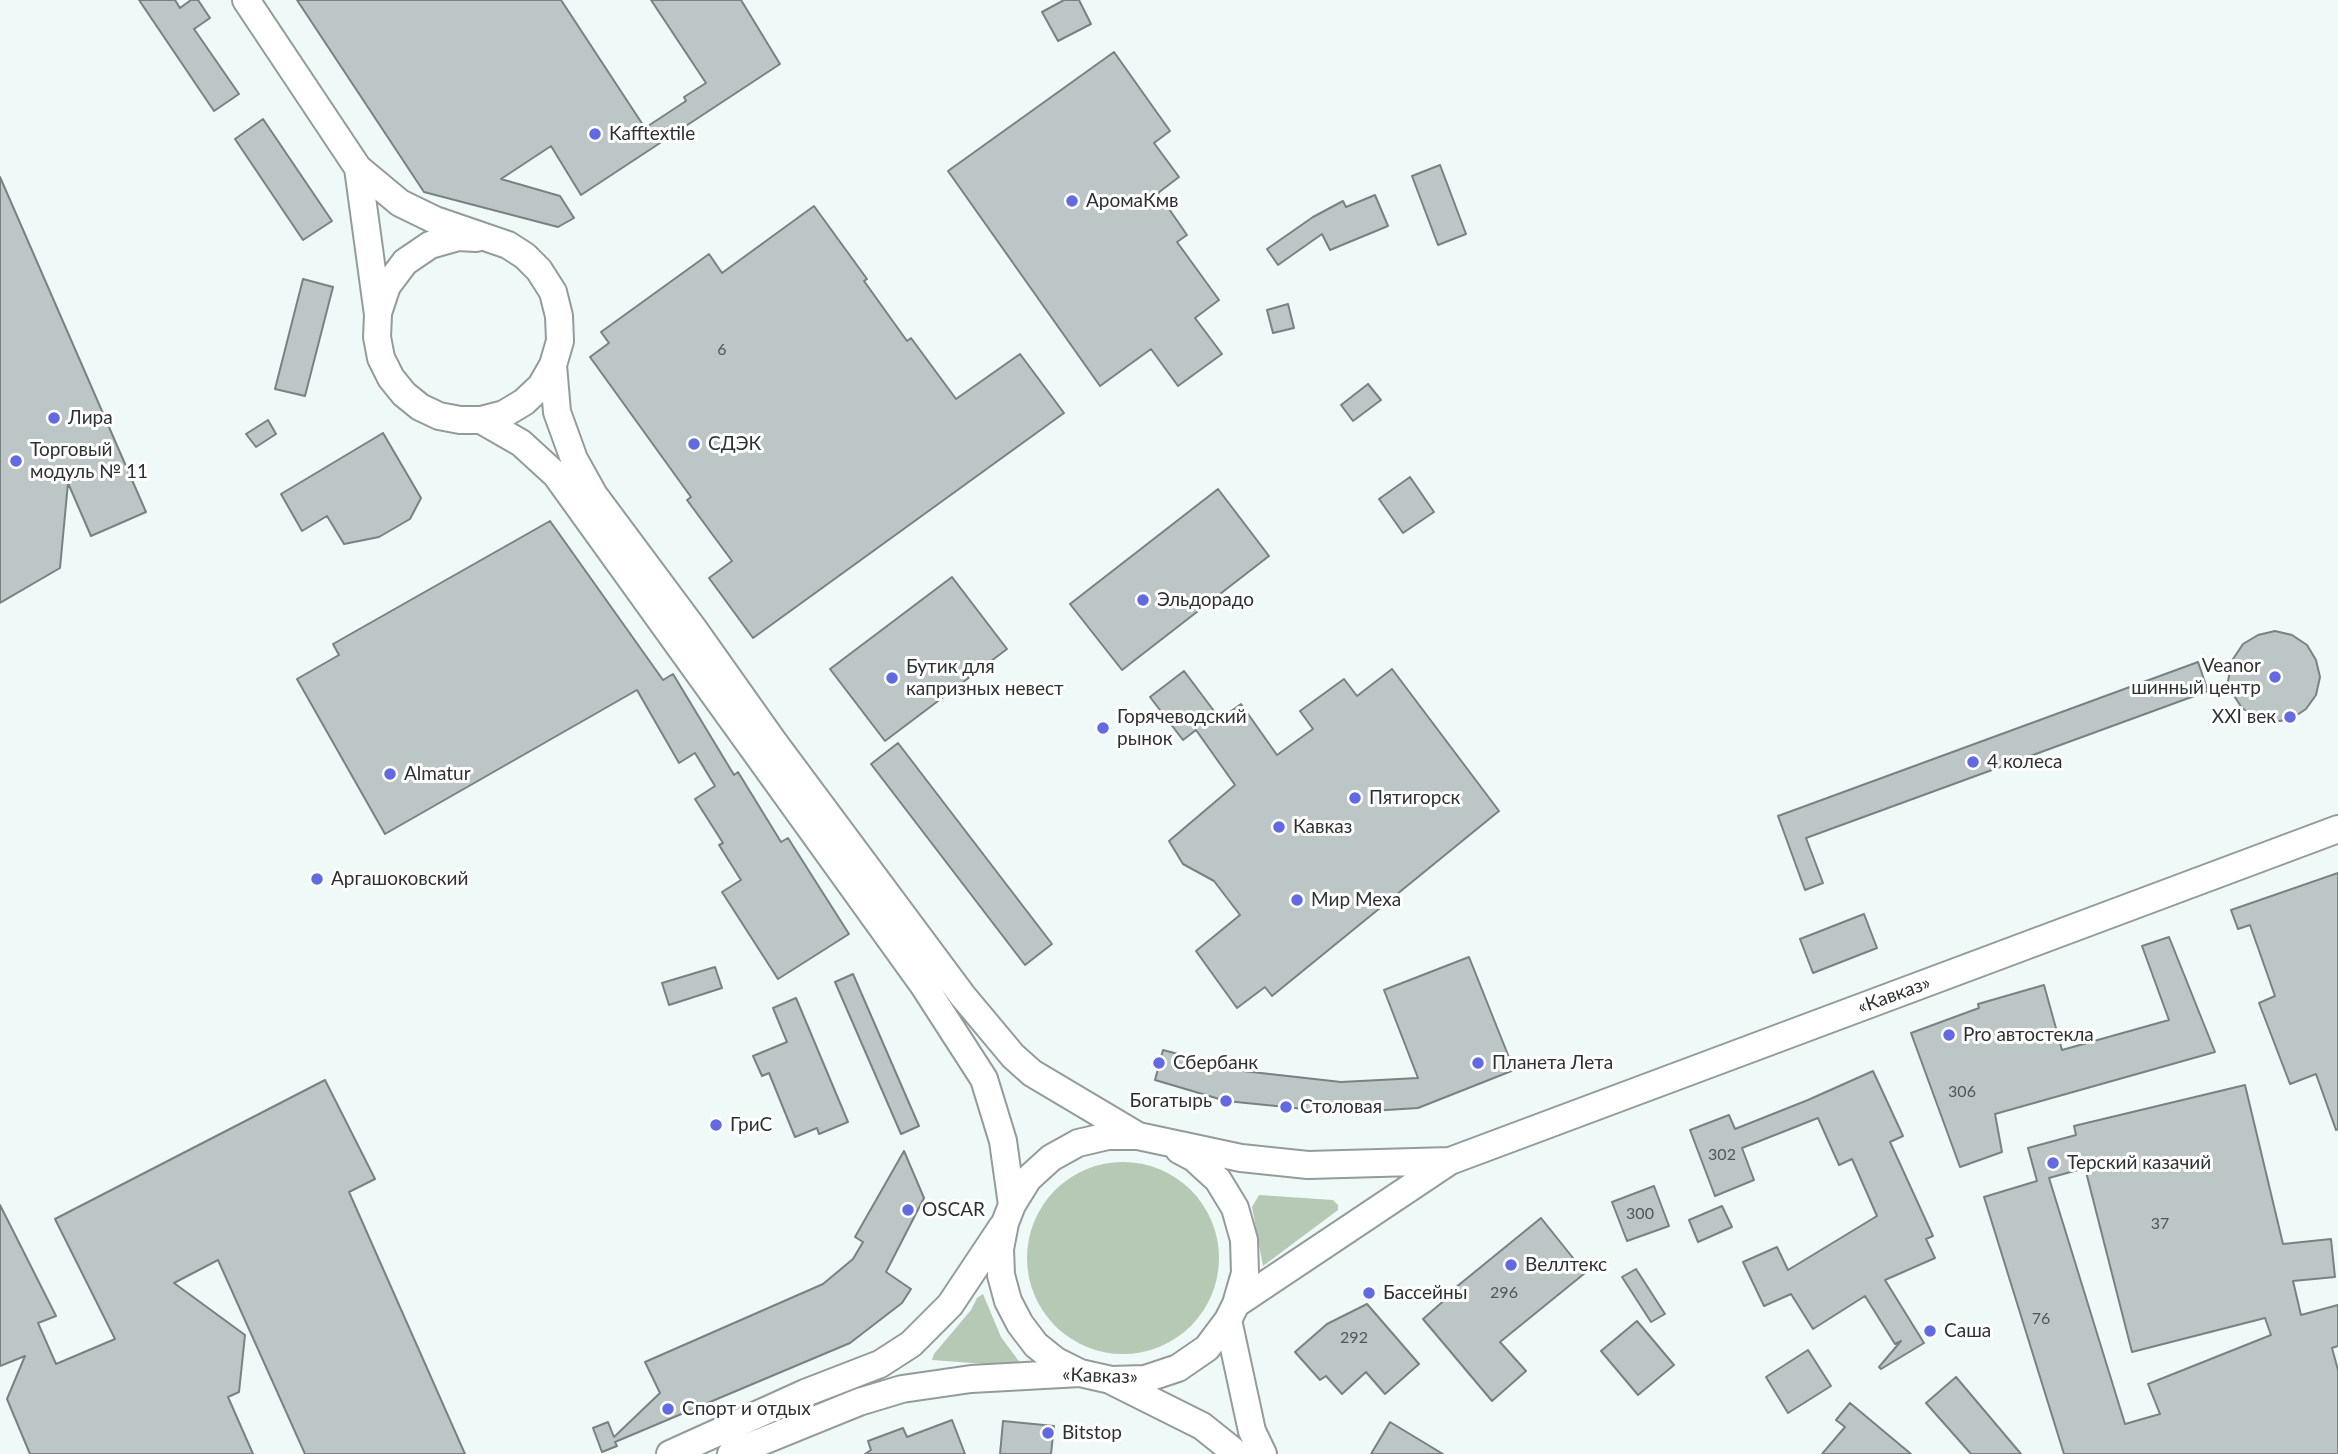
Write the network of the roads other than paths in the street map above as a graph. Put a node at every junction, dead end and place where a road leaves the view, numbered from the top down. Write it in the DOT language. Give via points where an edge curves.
graph roads {
  1 [pos="246,0"];
  2 [pos="358,168"];
  3 [pos="488,239"];
  4 [pos="378,315"];
  5 [pos="553,365"];
  6 [pos="481,420"];
  7 [pos="2338,829"];
  8 [pos="1138,1136"];
  9 [pos="1166,1143"];
  10 [pos="1450,1161"];
  11 [pos="1008,1214"];
  12 [pos="1232,1312"];
  13 [pos="1080,1373"];
  14 [pos="1111,1380"];
  15 [pos="670,1454"];
  16 [pos="730,1454"];
  17 [pos="1237,1454"];
  18 [pos="1263,1454"];
  1 -- 2 [label="main road"];
  2 -- 3 [label="main road" via="401,203"];
  2 -- 4 [label="main road"];
  3 -- 4 [label="main road" via="458,237 429,245 405,262 387,286"];
  3 -- 5 [label="main road" via="525,256 552,292 559,316"];
  4 -- 6 [label="main road" via="382,358 404,394 439,416"];
  5 -- 6 [label="main road" via="541,386 524,402"];
  5 -- 8 [label="main road" via="558,412 594,495 962,995 1032,1073"];
  6 -- 11 [label="main road" via="520,443 556,475 924,986 984,1079 1003,1141"];
  7 -- 10 [label="main road, «Кавказ»"];
  8 -- 9 [label="main road, «Кавказ»"];
  8 -- 11 [label="main road, «Кавказ»" via="1078,1143 1051,1158 1028,1179"];
  9 -- 10 [label="main road, «Кавказ»" via="1308,1165"];
  9 -- 12 [label="main road" via="1202,1165 1235,1208 1244,1240 1245,1273"];
  10 -- 12 [label="main road, «Кавказ»"];
  11 -- 13 [label="main road" via="1000,1249 1008,1301 1036,1345"];
  11 -- 15 [label="main road, «Кавказ»" via="950,1305 911,1344 880,1364"];
  12 -- 14 [label="main road, «Кавказ»" via="1207,1348 1178,1368 1146,1379"];
  12 -- 18 [label="main road" via="1252,1431"];
  13 -- 14 [label="main road, «Кавказ»"];
  13 -- 16 [label="main road, «Кавказ»" via="971,1379 902,1389"];
  14 -- 17 [label="main road" via="1202,1426"];
}
